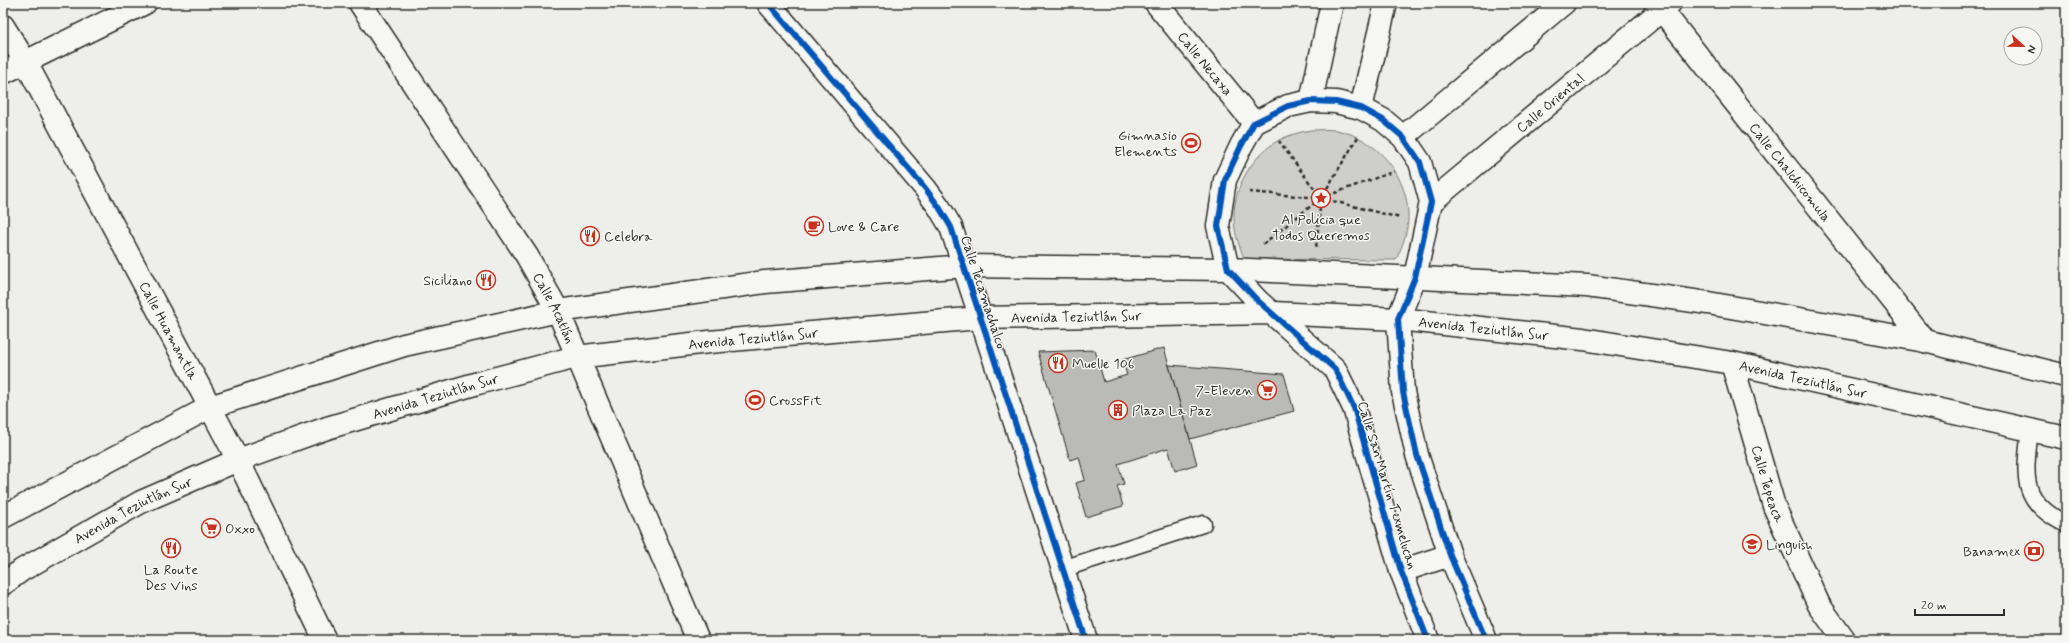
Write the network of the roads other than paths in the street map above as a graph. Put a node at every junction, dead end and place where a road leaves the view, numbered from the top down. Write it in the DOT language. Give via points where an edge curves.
graph roads {
  1 [pos="145,3"];
  2 [pos="360,3"];
  3 [pos="768,3"];
  4 [pos="1156,3"];
  5 [pos="1332,3"];
  6 [pos="1386,3"];
  7 [pos="1564,3"];
  8 [pos="1663,5"];
  9 [pos="3,26"];
  10 [pos="25,61"];
  11 [pos="3,73"];
  12 [pos="1311,101"];
  13 [pos="1361,108"];
  14 [pos="1254,123"];
  15 [pos="1403,137"];
  16 [pos="1431,202"];
  17 [pos="965,266"];
  18 [pos="1228,269"];
  19 [pos="1415,277"];
  20 [pos="558,311"];
  21 [pos="1273,313"];
  22 [pos="979,318"];
  23 [pos="1398,319"];
  24 [pos="1925,341"];
  25 [pos="576,357"];
  26 [pos="1732,363"];
  27 [pos="2066,376"];
  28 [pos="210,407"];
  29 [pos="2030,429"];
  30 [pos="2066,438"];
  31 [pos="238,460"];
  32 [pos="3,517"];
  33 [pos="1203,524"];
  34 [pos="2066,524"];
  35 [pos="1450,555"];
  36 [pos="1062,569"];
  37 [pos="1400,571"];
  38 [pos="3,584"];
  39 [pos="325,640"];
  40 [pos="698,640"];
  41 [pos="1086,640"];
  42 [pos="1428,640"];
  43 [pos="1486,640"];
  44 [pos="1844,640"];
  1 -- 10 [label="street"];
  2 -- 20 [label="street, Calle Acatlán" via="527,256"];
  3 -- 17 [label="street, Calle Tecamachalco" via="930,194 951,227"];
  4 -- 14 [label="street, Calle Necaxa"];
  5 -- 12 [label="street"];
  6 -- 13 [label="street"];
  7 -- 15 [label="street"];
  8 -- 16 [label="street, Calle Oriental"];
  8 -- 24 [label="street, Calle Chalchicomula"];
  9 -- 10 [label="street, Calle Huamantla"];
  10 -- 11 [label="street"];
  10 -- 28 [label="street, Calle Huamantla"];
  12 -- 13 [label="street" via="1336,102"];
  12 -- 14 [label="street" via="1288,106"];
  13 -- 15 [label="street" via="1383,120"];
  14 -- 18 [label="street" via="1224,180 1218,226"];
  15 -- 16 [label="street" via="1420,162"];
  16 -- 19 [label="street"];
  17 -- 18 [label="street"];
  17 -- 20 [label="street" via="765,282"];
  17 -- 22 [label="street, Calle Tecamachalco"];
  18 -- 19 [label="street"];
  18 -- 21 [label="street, Calle San Martín Texmelucan"];
  19 -- 23 [label="street"];
  19 -- 24 [label="street" via="1587,286 1708,303"];
  20 -- 25 [label="street, Calle Acatlán"];
  20 -- 28 [label="street" via="404,345"];
  21 -- 22 [label="street, Avenida Teziutlán Sur"];
  21 -- 23 [label="street, Avenida Teziutlán Sur"];
  21 -- 37 [label="street, Calle San Martín Texmelucan" via="1335,369 1354,408"];
  22 -- 25 [label="street, Avenida Teziutlán Sur" via="709,342"];
  22 -- 36 [label="street, Calle Tecamachalco"];
  23 -- 26 [label="street, Avenida Teziutlán Sur" via="1583,339"];
  23 -- 35 [label="street" via="1403,392 1416,448"];
  24 -- 27 [label="street"];
  25 -- 31 [label="street, Avenida Teziutlán Sur" via="327,428"];
  25 -- 40 [label="street, Calle Acatlán"];
  26 -- 29 [label="street, Avenida Teziutlán Sur"];
  26 -- 44 [label="street, Calle Tepeaca" via="1774,506 1819,604"];
  28 -- 31 [label="street, Calle Huamantla"];
  28 -- 32 [label="street"];
  29 -- 30 [label="street, Avenida Teziutlán Sur"];
  29 -- 34 [label="lane" via="2025,473 2027,487 2039,505 2056,520"];
  31 -- 38 [label="street, Avenida Teziutlán Sur" via="141,502 22,570"];
  31 -- 39 [label="street, Calle Huamantla"];
  33 -- 36 [label="lane"];
  35 -- 37 [label="street"];
  35 -- 43 [label="street"];
  36 -- 41 [label="street, Calle Tecamachalco"];
  37 -- 42 [label="street, Calle San Martín Texmelucan"];
}
